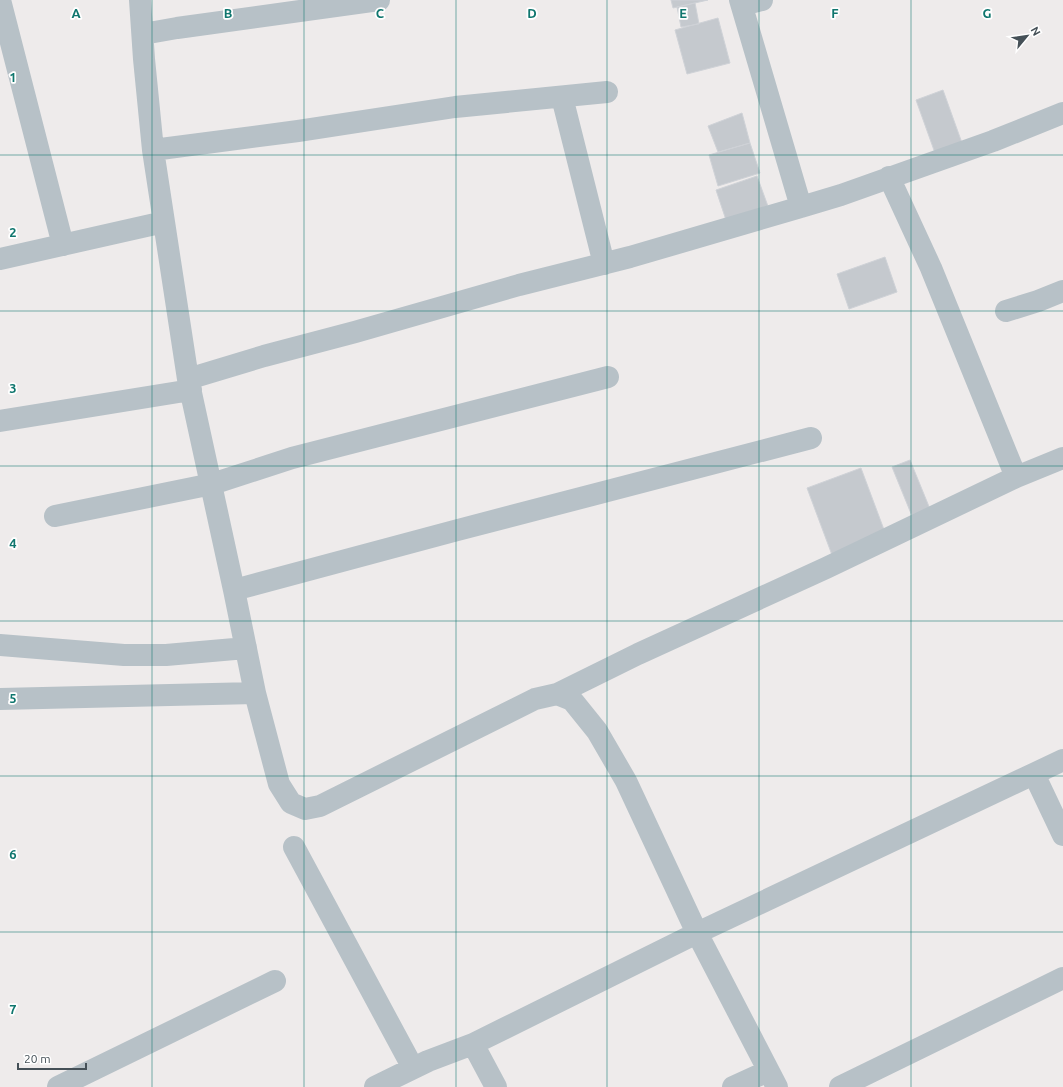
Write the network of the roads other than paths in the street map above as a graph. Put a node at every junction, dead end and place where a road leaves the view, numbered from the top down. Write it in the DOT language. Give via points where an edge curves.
graph roads {
  1 [pos="0,0"];
  2 [pos="140,0"];
  3 [pos="379,0"];
  4 [pos="762,0"];
  5 [pos="741,3"];
  6 [pos="142,34"];
  7 [pos="607,92"];
  8 [pos="562,97"];
  9 [pos="1063,113"];
  10 [pos="153,150"];
  11 [pos="889,177"];
  12 [pos="801,207"];
  13 [pos="164,222"];
  14 [pos="63,245"];
  15 [pos="0,259"];
  16 [pos="604,264"];
  17 [pos="1063,291"];
  18 [pos="1006,311"];
  19 [pos="608,377"];
  20 [pos="190,385"];
  21 [pos="0,421"];
  22 [pos="811,438"];
  23 [pos="1063,458"];
  24 [pos="1016,477"];
  25 [pos="212,484"];
  26 [pos="55,516"];
  27 [pos="234,590"];
  28 [pos="0,645"];
  29 [pos="246,648"];
  30 [pos="255,693"];
  31 [pos="557,694"];
  32 [pos="0,700"];
  33 [pos="1063,760"];
  34 [pos="1034,774"];
  35 [pos="1063,835"];
  36 [pos="294,847"];
  37 [pos="698,933"];
  38 [pos="1063,978"];
  39 [pos="275,981"];
  40 [pos="474,1044"];
  41 [pos="413,1068"];
  42 [pos="773,1079"];
  43 [pos="58,1087"];
  44 [pos="375,1087"];
  45 [pos="496,1087"];
  46 [pos="733,1087"];
  47 [pos="840,1087"];
  1 -- 14 [label="street"];
  2 -- 6 [label="street"];
  3 -- 6 [label="street"];
  4 -- 5 [label="street"];
  5 -- 12 [label="street"];
  6 -- 10 [label="street"];
  7 -- 8 [label="street"];
  8 -- 10 [label="street" via="455,108"];
  8 -- 16 [label="street"];
  9 -- 11 [label="street" via="993,141"];
  10 -- 13 [label="street"];
  11 -- 12 [label="street"];
  11 -- 24 [label="street" via="931,268"];
  12 -- 16 [label="street"];
  13 -- 14 [label="street"];
  13 -- 20 [label="street"];
  14 -- 15 [label="street"];
  16 -- 20 [label="street" via="264,356"];
  17 -- 18 [label="street"];
  19 -- 25 [label="street" via="292,458"];
  20 -- 21 [label="street"];
  20 -- 25 [label="street"];
  22 -- 27 [label="street"];
  23 -- 24 [label="street"];
  24 -- 31 [label="street"];
  25 -- 26 [label="street"];
  25 -- 27 [label="street"];
  27 -- 29 [label="street"];
  28 -- 29 [label="street" via="124,655 166,655"];
  29 -- 30 [label="street"];
  30 -- 31 [label="street" via="279,784 291,802 305,809 320,806 535,699"];
  30 -- 32 [label="street"];
  31 -- 37 [label="street" via="572,700 597,731 626,781"];
  33 -- 34 [label="street"];
  34 -- 35 [label="street"];
  34 -- 37 [label="street"];
  36 -- 41 [label="street"];
  37 -- 40 [label="street"];
  37 -- 42 [label="street"];
  38 -- 47 [label="street"];
  39 -- 43 [label="street"];
  40 -- 41 [label="street"];
  40 -- 45 [label="street"];
  41 -- 44 [label="street"];
  42 -- 46 [label="street"];
}
